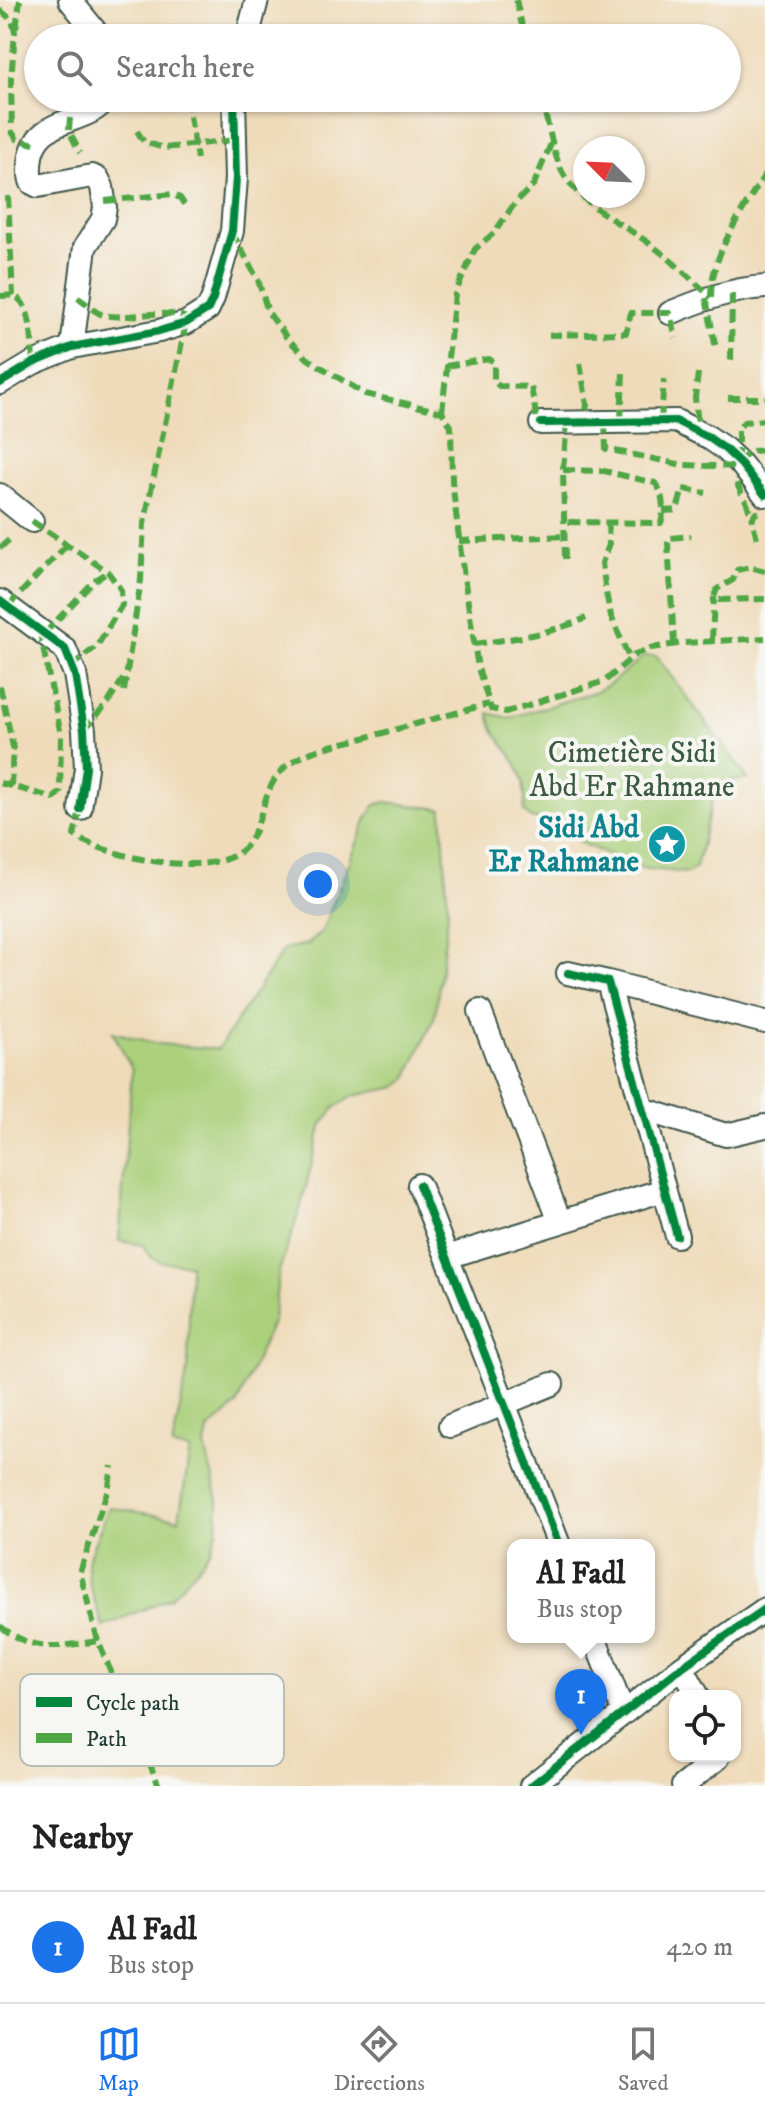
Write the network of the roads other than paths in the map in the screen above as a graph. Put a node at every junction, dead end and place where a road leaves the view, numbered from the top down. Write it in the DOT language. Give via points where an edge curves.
graph roads {
  1 [pos="70,0"];
  2 [pos="257,0"];
  3 [pos="89,24"];
  4 [pos="251,24"];
  5 [pos="92,112"];
  6 [pos="234,112"];
  7 [pos="765,287"];
  8 [pos="670,313"];
  9 [pos="72,347"];
  10 [pos="0,383"];
  11 [pos="541,423"];
  12 [pos="0,495"];
  13 [pos="765,495"];
  14 [pos="32,521"];
  15 [pos="0,601"];
  16 [pos="80,809"];
  17 [pos="568,973"];
  18 [pos="608,982"];
  19 [pos="480,1011"];
  20 [pos="765,1022"];
  21 [pos="642,1109"];
  22 [pos="765,1126"];
  23 [pos="419,1185"];
  24 [pos="664,1190"];
  25 [pos="560,1222"];
  26 [pos="677,1236"];
  27 [pos="447,1257"];
  28 [pos="552,1384"];
  29 [pos="505,1404"];
  30 [pos="450,1426"];
  31 [pos="557,1539"];
  32 [pos="765,1609"];
  33 [pos="596,1643"];
  34 [pos="682,1667"];
  35 [pos="695,1690"];
  36 [pos="623,1712"];
  37 [pos="712,1762"];
  38 [pos="716,1762"];
  39 [pos="531,1786"];
  40 [pos="683,1786"];
  41 [pos="707,1786"];
  1 -- 3 [label="street"];
  2 -- 4 [label="street"];
  5 -- 9 [label="street" via="59,122 34,144 30,156 32,183 92,176 105,195 103,219 85,247"];
  6 -- 9 [label="street" via="232,231 208,309 159,331"];
  7 -- 8 [label="street" via="711,297"];
  9 -- 10 [label="street"];
  11 -- 13 [label="street" via="676,421 725,449"];
  12 -- 14 [label="street"];
  15 -- 16 [label="street" via="69,657 85,742"];
  17 -- 18 [label="street"];
  18 -- 20 [label="street"];
  18 -- 21 [label="street"];
  19 -- 25 [label="street"];
  21 -- 22 [label="street" via="726,1135"];
  21 -- 24 [label="street"];
  23 -- 27 [label="street"];
  24 -- 25 [label="street"];
  24 -- 26 [label="street"];
  25 -- 27 [label="street"];
  27 -- 29 [label="street"];
  28 -- 29 [label="street"];
  29 -- 30 [label="street"];
  29 -- 31 [label="street"];
  32 -- 34 [label="street"];
  33 -- 36 [label="street"];
  34 -- 35 [label="street"];
  34 -- 36 [label="street"];
  36 -- 39 [label="street"];
  37 -- 40 [label="street"];
  38 -- 41 [label="street"];
}
